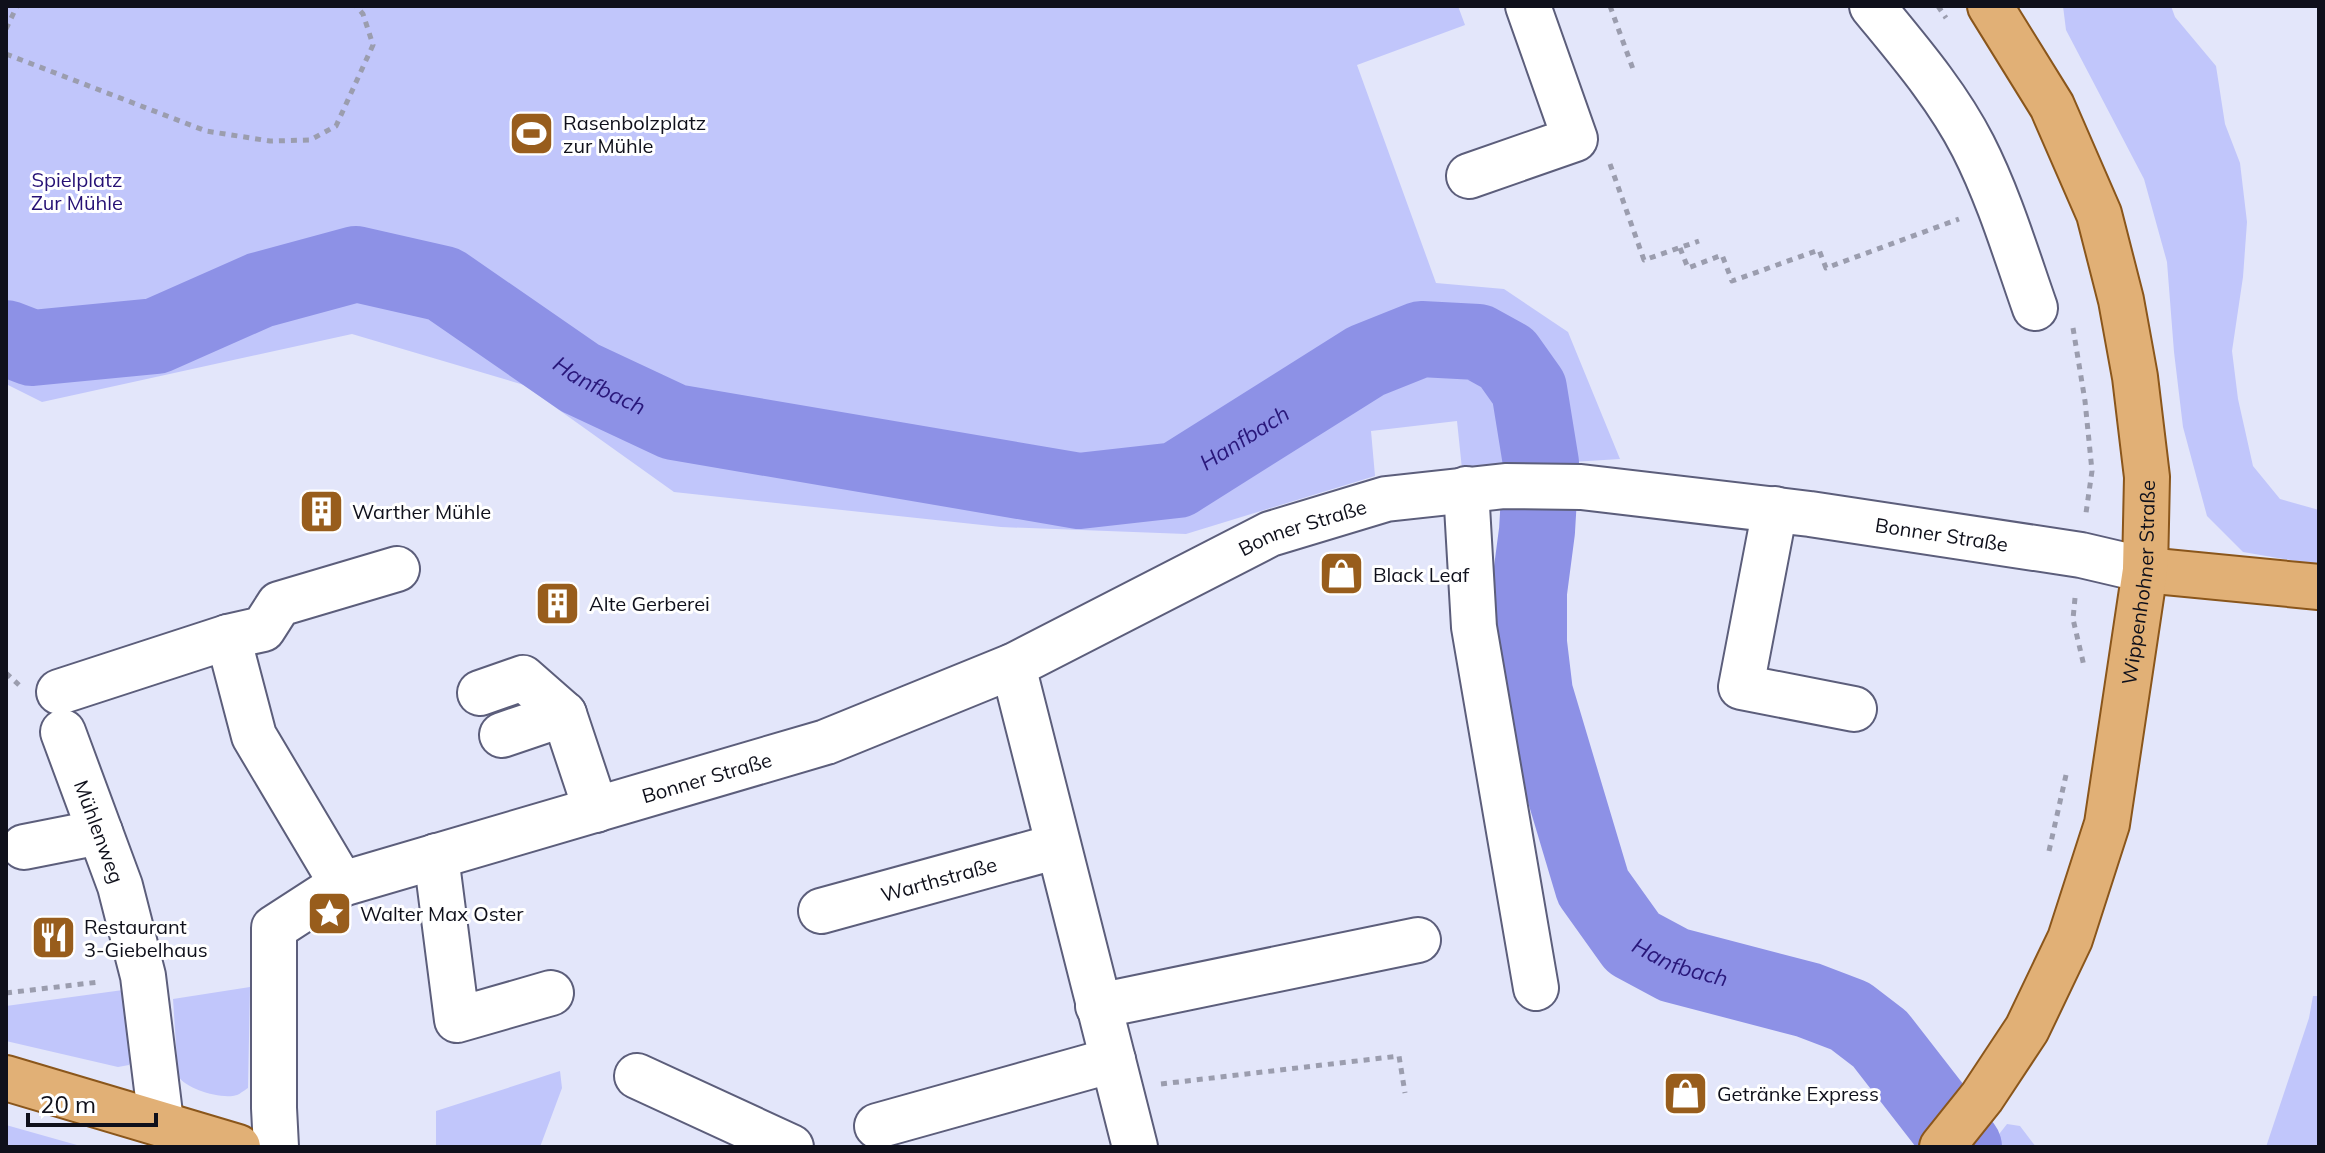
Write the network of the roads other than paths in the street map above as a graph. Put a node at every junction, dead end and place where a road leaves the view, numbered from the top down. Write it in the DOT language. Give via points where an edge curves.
graph roads {
  1 [pos="1528,6"];
  2 [pos="1872,6"];
  3 [pos="1990,6"];
  4 [pos="1469,176"];
  5 [pos="2035,308"];
  6 [pos="1486,488"];
  7 [pos="1775,509"];
  8 [pos="397,569"];
  9 [pos="2145,570"];
  10 [pos="2319,587"];
  11 [pos="228,637"];
  12 [pos="1013,666"];
  13 [pos="480,693"];
  14 [pos="1854,709"];
  15 [pos="564,714"];
  16 [pos="502,735"];
  17 [pos="596,810"];
  18 [pos="100,832"];
  19 [pos="1058,846"];
  20 [pos="24,847"];
  21 [pos="436,856"];
  22 [pos="342,884"];
  23 [pos="821,911"];
  24 [pos="1418,940"];
  25 [pos="1536,988"];
  26 [pos="551,993"];
  27 [pos="1098,1006"];
  28 [pos="1117,1074"];
  29 [pos="637,1076"];
  30 [pos="6,1078"];
  31 [pos="161,1122"];
  32 [pos="877,1126"];
  33 [pos="238,1147"];
  34 [pos="276,1147"];
  35 [pos="791,1147"];
  36 [pos="1135,1147"];
  37 [pos="1942,1147"];
  1 -- 4 [label="street" via="1575,139"];
  2 -- 5 [label="street" via="1947,104 1972,146"];
  3 -- 9 [label="main road, Wippenhohner Straße" via="2052,106 2099,214 2135,377 2147,477"];
  6 -- 7 [label="street, Bonner Straße" via="1581,487"];
  6 -- 12 [label="street, Bonner Straße" via="1386,499 1270,534"];
  6 -- 25 [label="street" via="1474,627"];
  7 -- 9 [label="street, Bonner Straße" via="2081,555"];
  7 -- 14 [label="street" via="1741,687"];
  8 -- 11 [label="street" via="279,604 263,629"];
  9 -- 10 [label="main road, Bonner Straße"];
  9 -- 37 [label="main road, Wippenhohner Straße" via="2107,824 2070,939 2027,1029"];
  11 -- 18 [label="street, Mühlenweg" via="61,712"];
  11 -- 22 [label="street" via="254,736"];
  12 -- 17 [label="street, Bonner Straße" via="826,742"];
  12 -- 19 [label="street"];
  13 -- 15 [label="street" via="523,678"];
  15 -- 16 [label="street"];
  15 -- 17 [label="street"];
  17 -- 21 [label="street, Bonner Straße"];
  18 -- 20 [label="street"];
  18 -- 31 [label="street, Mühlenweg" via="143,976"];
  19 -- 23 [label="street, Warthstraße"];
  19 -- 27 [label="street"];
  21 -- 22 [label="street, Bonner Straße"];
  21 -- 26 [label="street" via="457,1020"];
  22 -- 34 [label="street, Bonner Straße" via="274,928"];
  24 -- 27 [label="street"];
  27 -- 28 [label="street"];
  28 -- 32 [label="street"];
  28 -- 36 [label="street"];
  29 -- 35 [label="street"];
  30 -- 31 [label="main road"];
  31 -- 33 [label="main road"];
}
